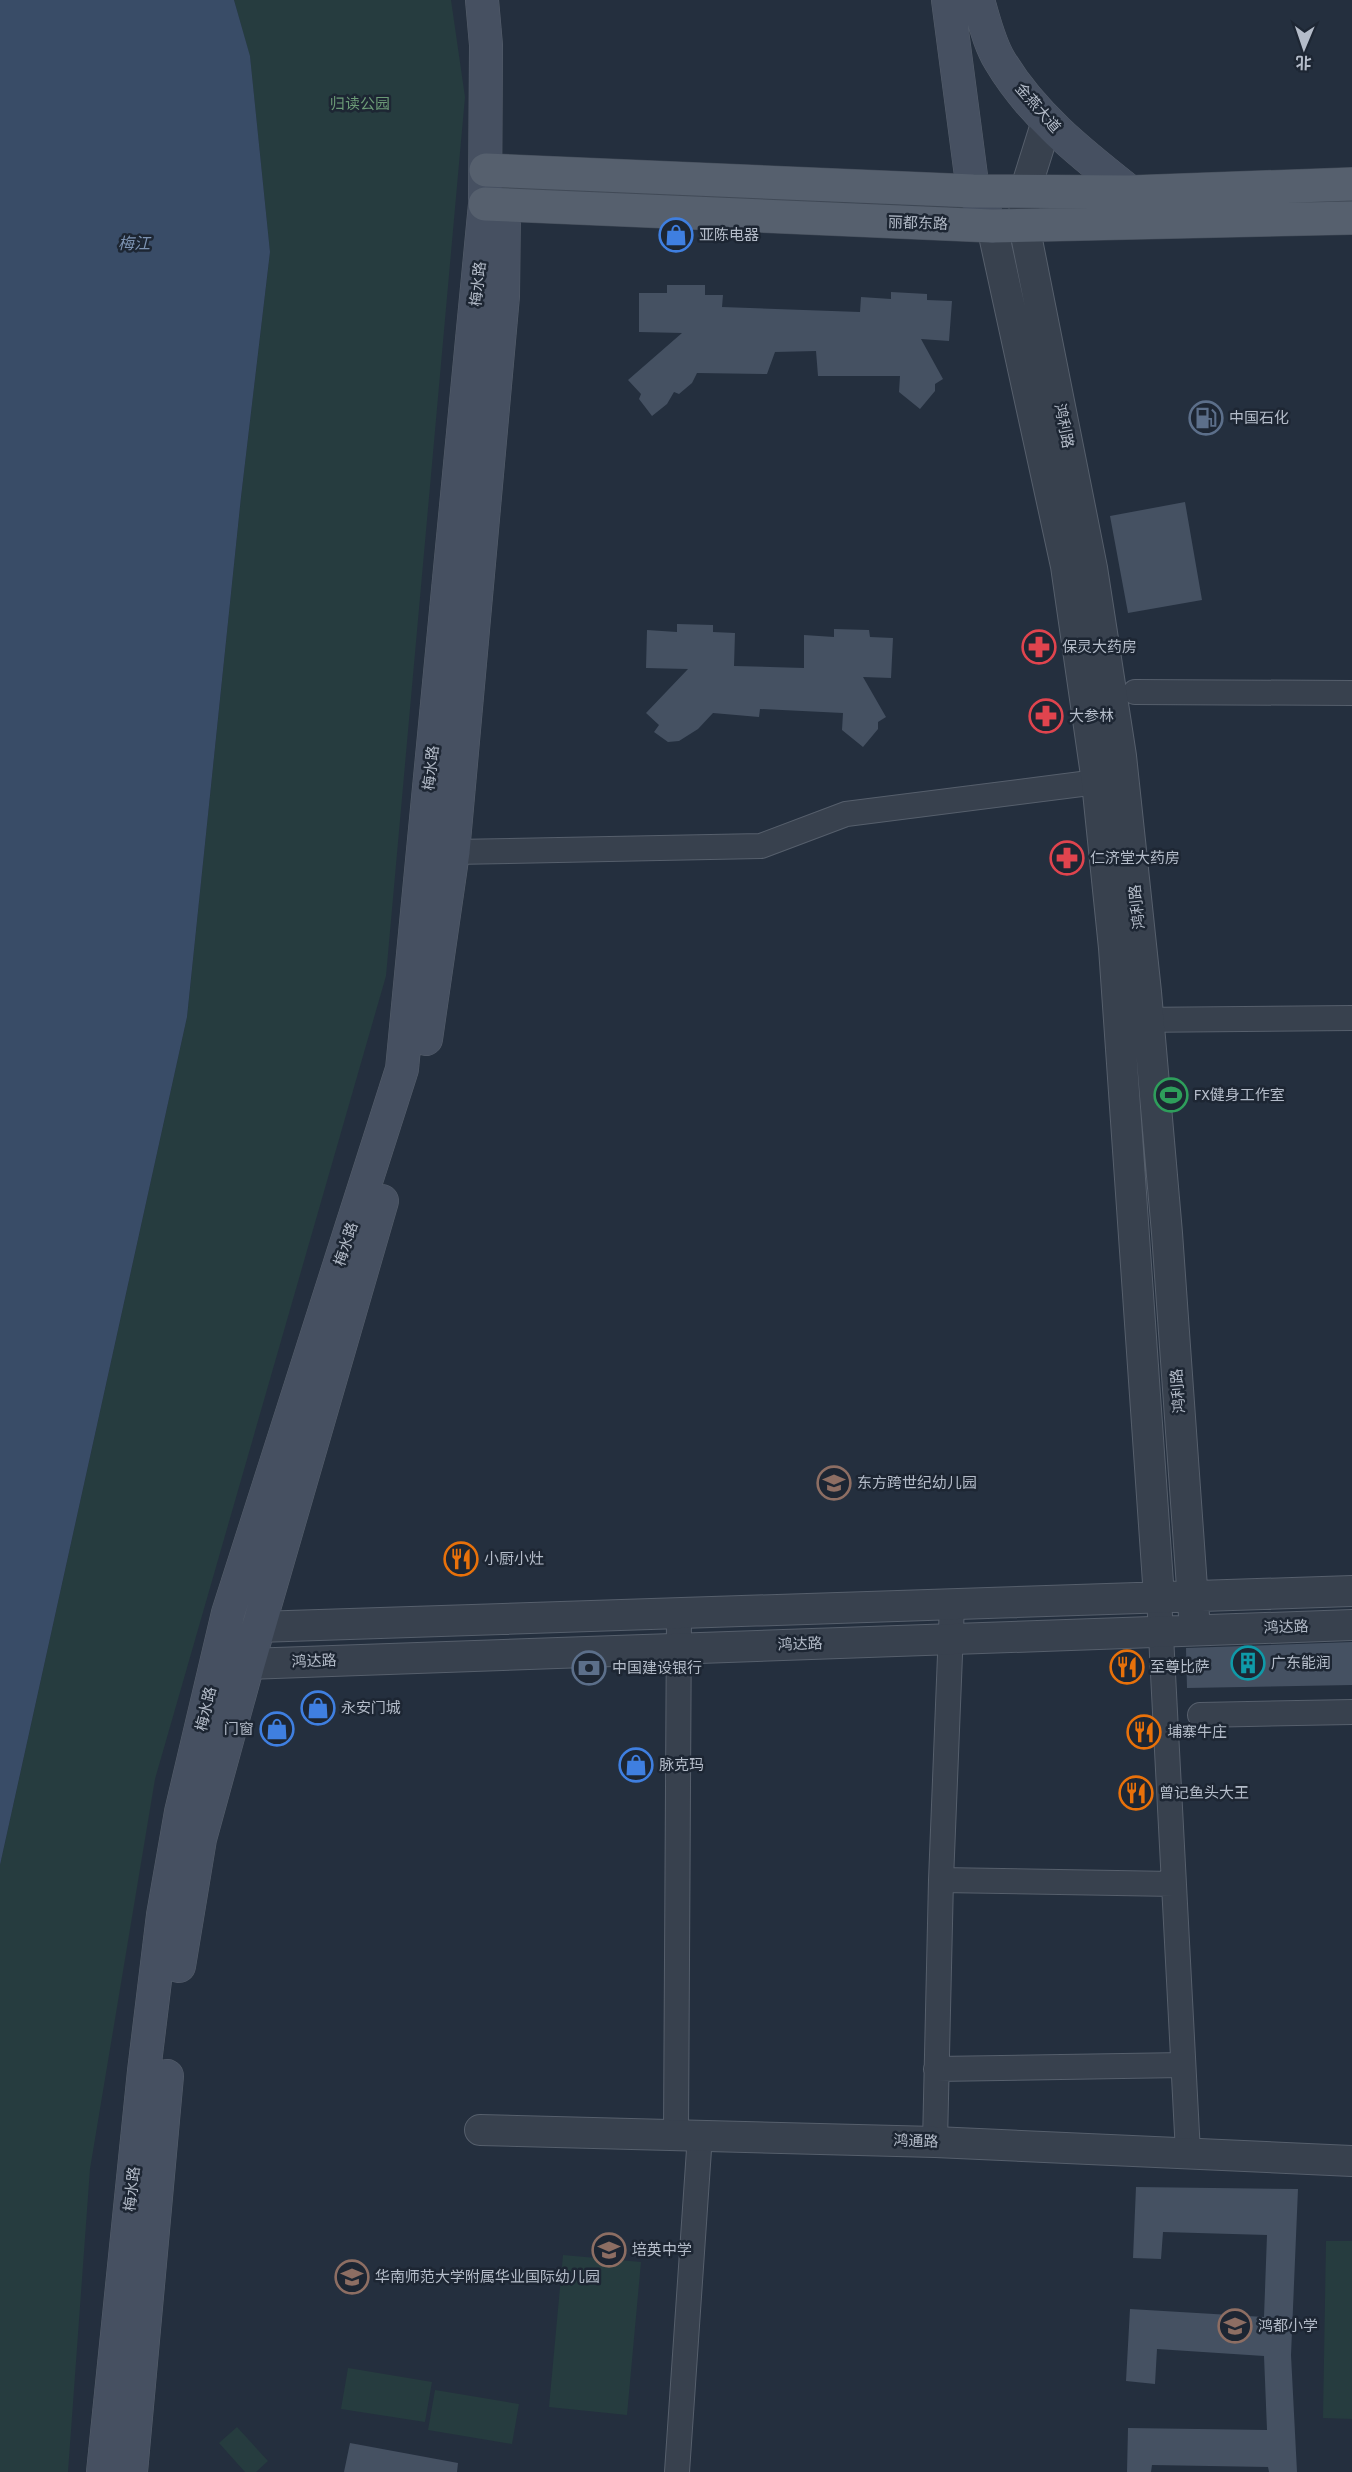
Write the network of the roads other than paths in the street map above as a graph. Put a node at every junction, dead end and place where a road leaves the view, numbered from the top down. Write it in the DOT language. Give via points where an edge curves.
graph roads {
  1 [pos="482,0"];
  2 [pos="502,0"];
  3 [pos="948,0"];
  4 [pos="978,0"];
  5 [pos="999,61"];
  6 [pos="957,73"];
  7 [pos="1047,121"];
  8 [pos="496,171"];
  9 [pos="1352,184"];
  10 [pos="973,191"];
  11 [pos="1025,191"];
  12 [pos="1130,192"];
  13 [pos="495,204"];
  14 [pos="1352,218"];
  15 [pos="1024,225"];
  16 [pos="992,226"];
  17 [pos="1135,692"];
  18 [pos="1352,693"];
  19 [pos="1097,782"];
  20 [pos="453,852"];
  21 [pos="1352,1018"];
  22 [pos="1134,1020"];
  23 [pos="1352,1591"];
  24 [pos="1193,1596"];
  25 [pos="1159,1597"];
  26 [pos="952,1605"];
  27 [pos="679,1614"];
  28 [pos="1352,1625"];
  29 [pos="258,1627"];
  30 [pos="1195,1630"];
  31 [pos="1161,1632"];
  32 [pos="951,1639"];
  33 [pos="679,1648"];
  34 [pos="248,1664"];
  35 [pos="1352,1712"];
  36 [pos="1200,1715"];
  37 [pos="941,1880"];
  38 [pos="1174,1884"];
  39 [pos="1183,2065"];
  40 [pos="936,2069"];
  41 [pos="480,2130"];
  42 [pos="688,2135"];
  43 [pos="935,2142"];
  44 [pos="1188,2153"];
  45 [pos="1352,2161"];
  46 [pos="104,2472"];
  47 [pos="131,2472"];
  48 [pos="677,2472"];
  1 -- 8 [label="main road, 梅水路"];
  2 -- 8 [label="main road, 梅水路"];
  3 -- 6 [label="main road"];
  4 -- 5 [label="main road, 金燕大道"];
  5 -- 6 [label="main road" via="982,71"];
  5 -- 7 [label="main road, 金燕大道"];
  6 -- 10 [label="main road"];
  7 -- 11 [label="street, 鸿利路"];
  7 -- 12 [label="main road, 金燕大道"];
  8 -- 10 [label="main road"];
  8 -- 13 [label="main road, 梅水路"];
  9 -- 12 [label="main road"];
  10 -- 11 [label="main road"];
  10 -- 16 [label="main road"];
  11 -- 12 [label="main road"];
  11 -- 15 [label="street, 鸿利路"];
  13 -- 16 [label="main road, 丽都东路"];
  13 -- 20 [label="main road, 梅水路" via="503,296"];
  13 -- 46 [label="main road, 梅水路" via="402,1069 228,1613 181,1812 163,1915 144,2071"];
  14 -- 15 [label="main road, 丽都东路"];
  15 -- 16 [label="main road, 丽都东路"];
  15 -- 22 [label="street, 鸿利路" via="1095,591 1121,756"];
  16 -- 19 [label="street, 鸿利路" via="1066,566"];
  17 -- 18 [label="street"];
  19 -- 20 [label="street" via="846,814 761,846"];
  19 -- 22 [label="street, 鸿利路"];
  20 -- 29 [label="main road, 梅水路" via="421,1068"];
  21 -- 22 [label="street"];
  22 -- 24 [label="street, 鸿利路" via="1167,1233"];
  22 -- 25 [label="street, 鸿利路"];
  23 -- 24 [label="street"];
  24 -- 25 [label="street"];
  24 -- 30 [label="street, 鸿利路"];
  25 -- 26 [label="street"];
  25 -- 31 [label="street"];
  26 -- 27 [label="street"];
  26 -- 32 [label="street"];
  27 -- 29 [label="street"];
  27 -- 33 [label="street"];
  28 -- 30 [label="street, 鸿达路"];
  29 -- 34 [label="main road, 梅水路"];
  30 -- 31 [label="street, 鸿达路"];
  31 -- 32 [label="street, 鸿达路"];
  31 -- 38 [label="street"];
  32 -- 33 [label="street, 鸿达路"];
  32 -- 37 [label="street"];
  33 -- 34 [label="street, 鸿达路"];
  33 -- 42 [label="street"];
  34 -- 47 [label="main road, 梅水路" via="200,1839 181,1947"];
  35 -- 36 [label="street"];
  37 -- 38 [label="street"];
  37 -- 40 [label="street"];
  38 -- 39 [label="street"];
  39 -- 40 [label="street"];
  39 -- 44 [label="street"];
  40 -- 43 [label="street"];
  41 -- 42 [label="street, 鸿通路"];
  42 -- 43 [label="street, 鸿通路"];
  42 -- 48 [label="street"];
  43 -- 44 [label="street, 鸿通路"];
  44 -- 45 [label="street, 鸿通路"];
}
